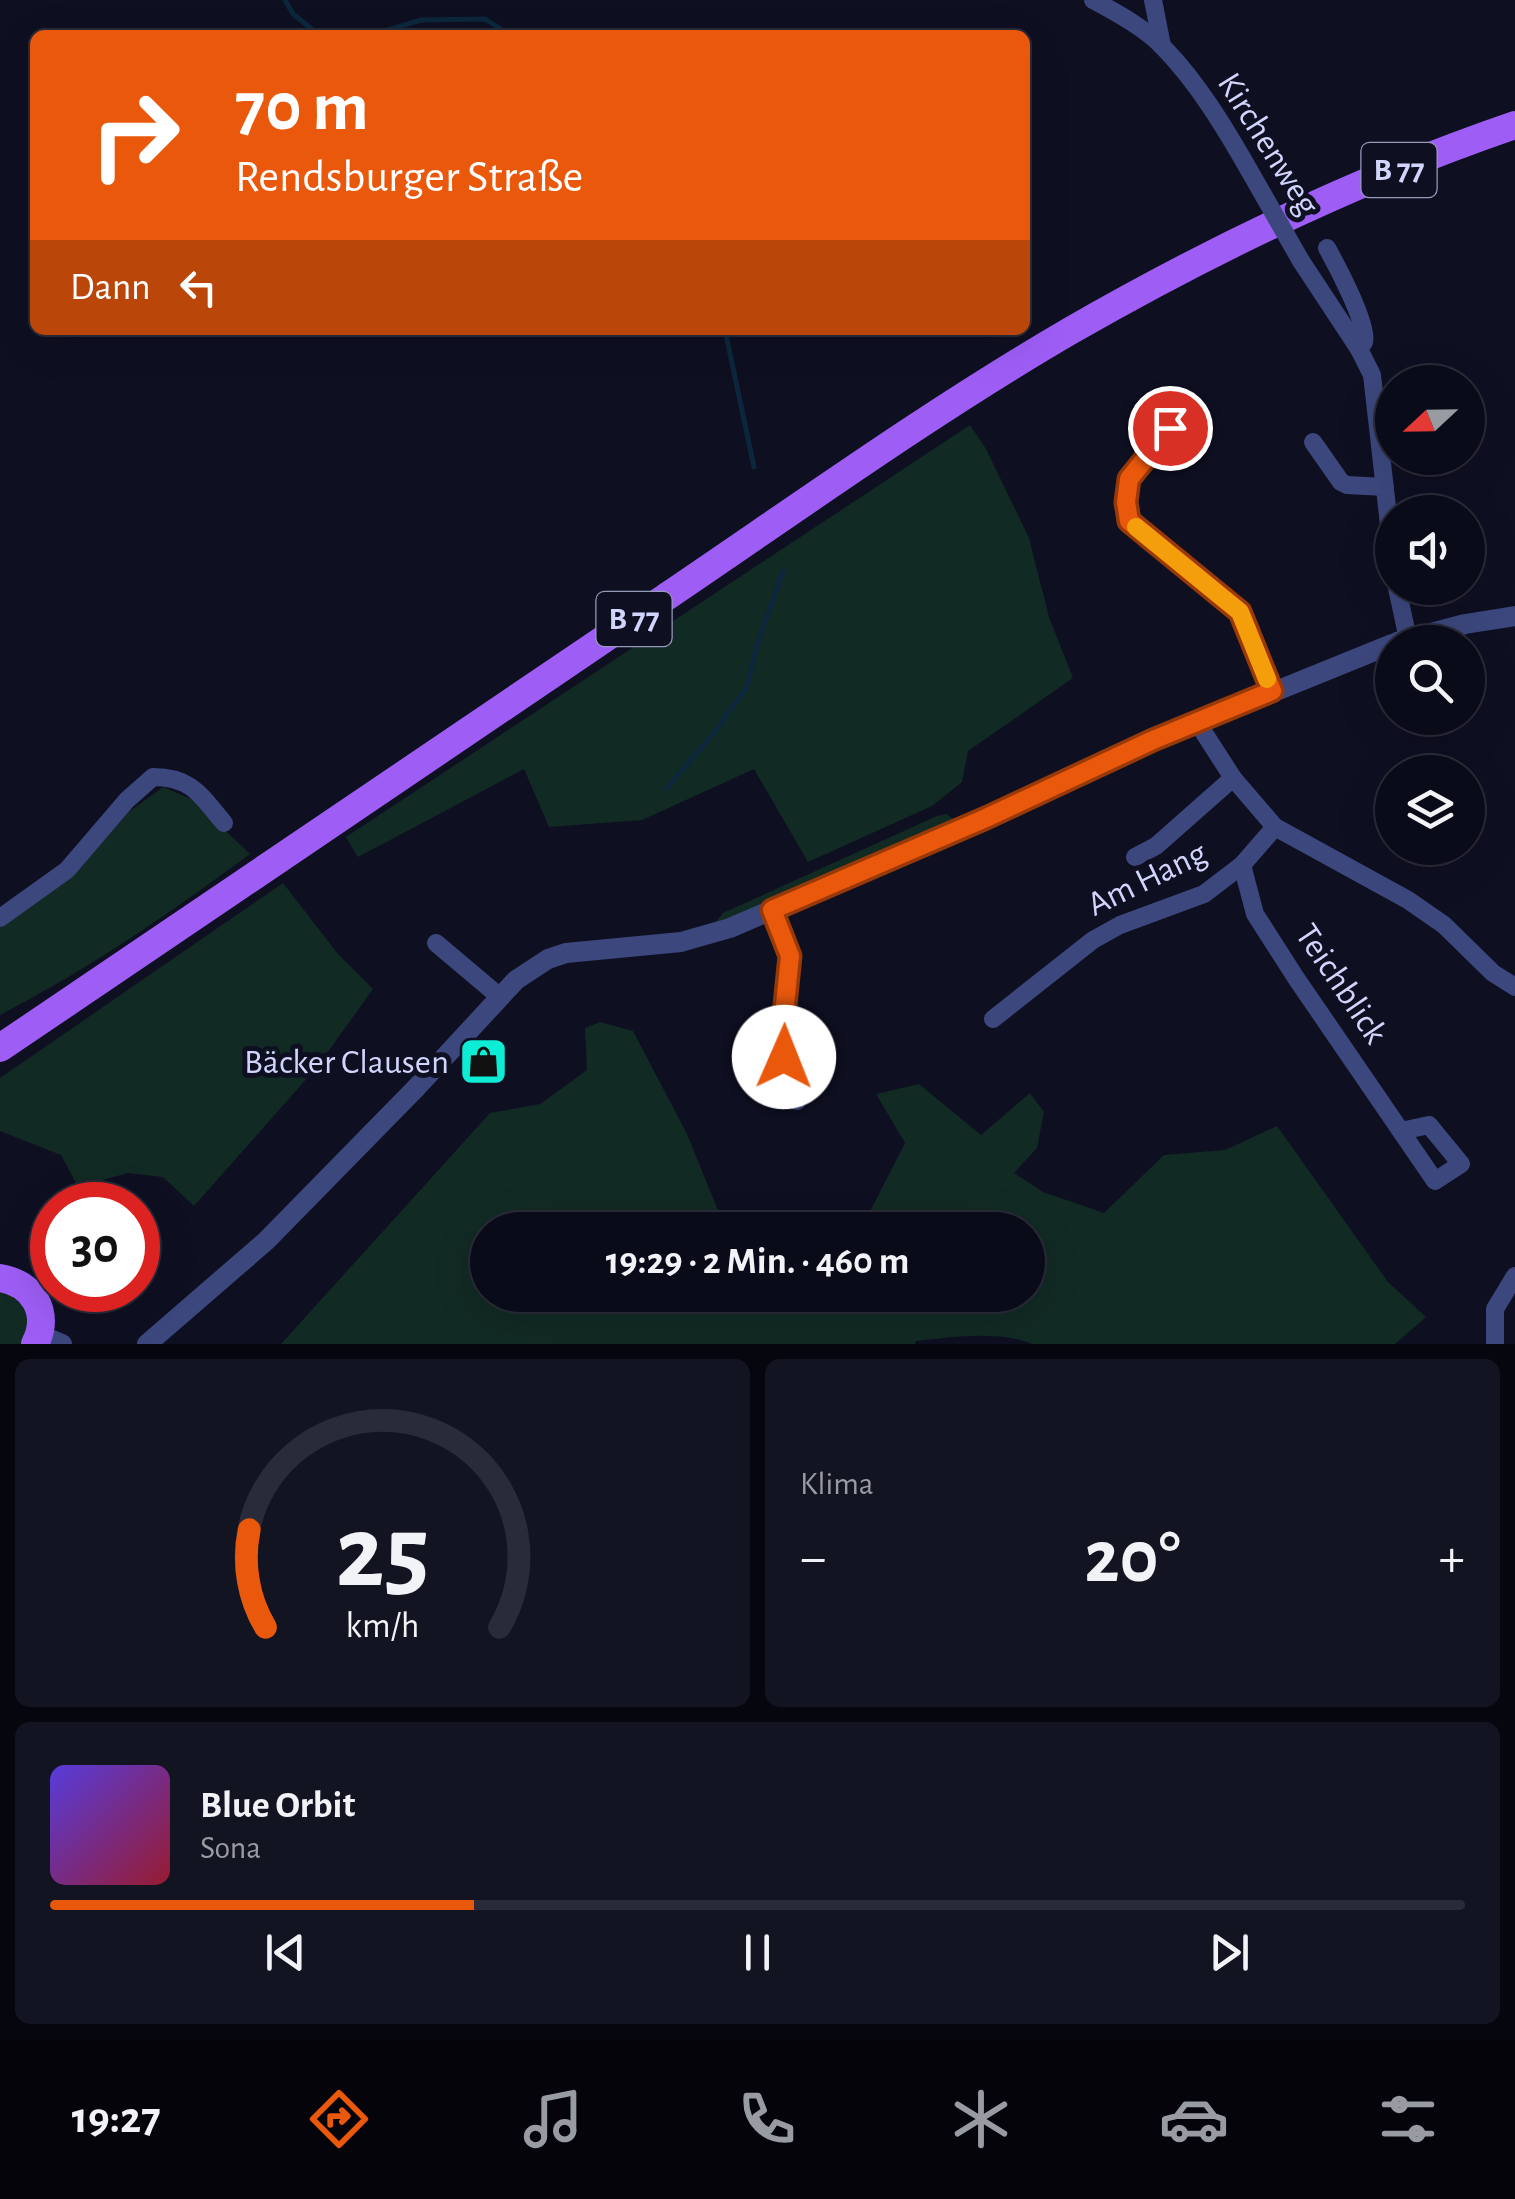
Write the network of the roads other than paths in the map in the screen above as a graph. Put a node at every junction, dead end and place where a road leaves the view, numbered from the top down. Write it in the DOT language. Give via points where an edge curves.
graph roads {
  1 [pos="1093,0"];
  2 [pos="1152,0"];
  3 [pos="1162,46"];
  4 [pos="1515,125"];
  5 [pos="1327,248"];
  6 [pos="1359,349"];
  7 [pos="1170,428"];
  8 [pos="1313,442"];
  9 [pos="1385,487"];
  10 [pos="1386,495"];
  11 [pos="1515,616"];
  12 [pos="1461,625"];
  13 [pos="1375,651"];
  14 [pos="1272,691"];
  15 [pos="1198,722"];
  16 [pos="1234,778"];
  17 [pos="224,823"];
  18 [pos="1275,827"];
  19 [pos="1135,857"];
  20 [pos="1242,866"];
  21 [pos="772,910"];
  22 [pos="0,918"];
  23 [pos="436,943"];
  24 [pos="1515,988"];
  25 [pos="494,1004"];
  26 [pos="993,1019"];
  27 [pos="0,1048"];
  28 [pos="797,1101"];
  29 [pos="1401,1131"];
  30 [pos="1515,1276"];
  31 [pos="0,1278"];
  32 [pos="46,1341"];
  33 [pos="147,1344"];
  34 [pos="1495,1344"];
  1 -- 3 [label="street, Kirchenweg"];
  2 -- 3 [label="street"];
  3 -- 6 [label="street, Kirchenweg, bridge" via="1193,83"];
  4 -- 27 [label="main road, B 77" via="1285,219 1066,333 890,445"];
  5 -- 6 [label="street, Kirchenweg" via="1364,331"];
  6 -- 9 [label="street, Kirchenweg" via="1372,375"];
  7 -- 14 [label="street" via="1129,479 1129,521 1240,612"];
  8 -- 9 [label="street" via="1341,482"];
  9 -- 10 [label="street, Kirchenweg"];
  11 -- 12 [label="street"];
  13 -- 14 [label="street"];
  14 -- 15 [label="street"];
  15 -- 16 [label="street"];
  15 -- 21 [label="street"];
  16 -- 18 [label="street"];
  16 -- 19 [label="street"];
  17 -- 22 [label="street" via="194,788 153,777 66,870"];
  18 -- 20 [label="street, Am Hang"];
  18 -- 24 [label="street" via="1444,924"];
  20 -- 26 [label="street, Am Hang" via="1204,894 1093,940"];
  20 -- 29 [label="street, Teichblick" via="1255,914"];
  21 -- 25 [label="street" via="681,942 566,953 532,967"];
  21 -- 28 [label="street" via="790,956 782,1034"];
  23 -- 25 [label="street"];
  25 -- 33 [label="street" via="266,1241"];
  30 -- 34 [label="street" via="1495,1309"];
  31 -- 32 [label="main road" via="31,1293"];
}
